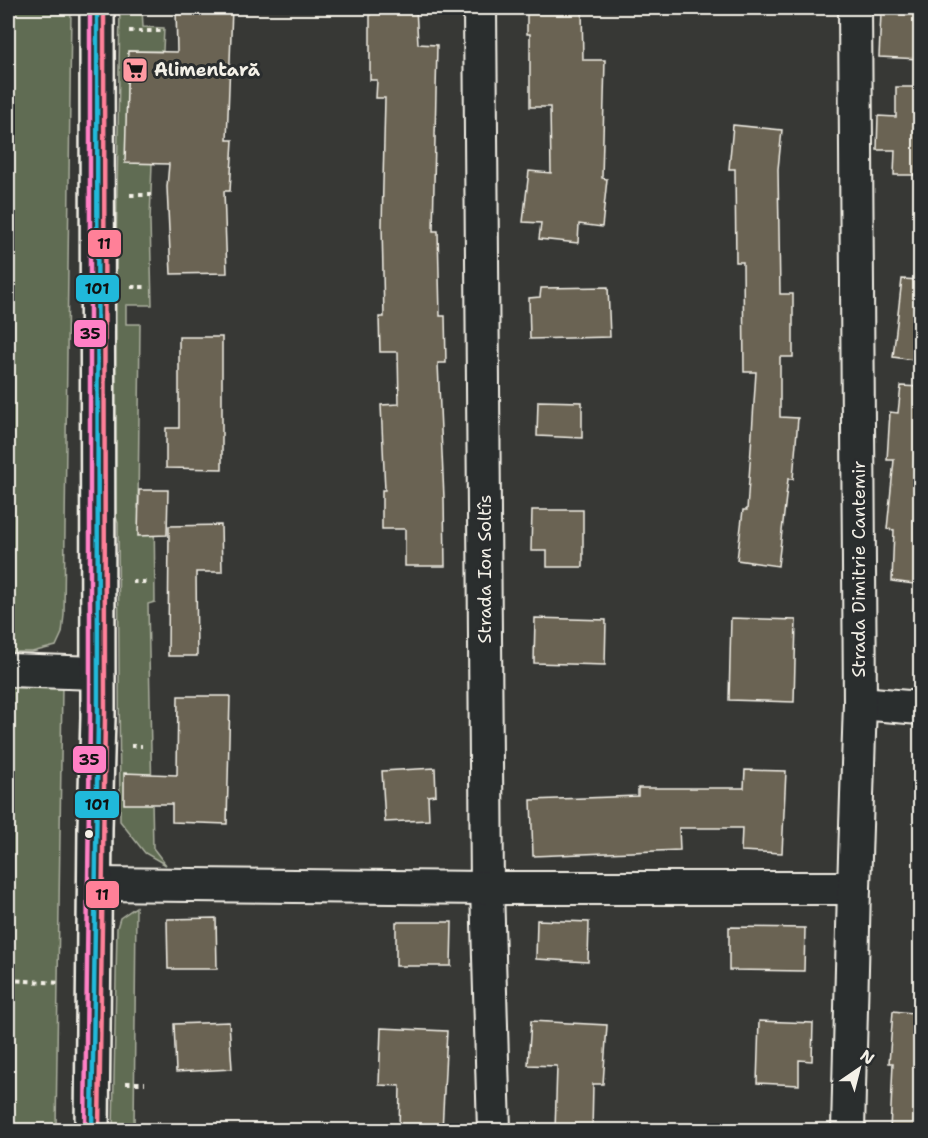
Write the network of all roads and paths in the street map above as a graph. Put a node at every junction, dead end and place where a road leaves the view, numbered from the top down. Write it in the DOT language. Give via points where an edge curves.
graph roads {
  1 [pos="97,8"];
  2 [pos="480,8"];
  3 [pos="855,8"];
  4 [pos="120,31"];
  5 [pos="164,31"];
  6 [pos="8,670"];
  7 [pos="98,673"];
  8 [pos="861,703"];
  9 [pos="921,708"];
  10 [pos="95,884"];
  11 [pos="487,888"];
  12 [pos="854,888"];
  13 [pos="8,980"];
  14 [pos="64,983"];
  15 [pos="92,1131"];
  16 [pos="494,1131"];
  17 [pos="848,1131"];
  1 -- 7 [label="street"];
  2 -- 11 [label="street, Strada Ion Soltîs"];
  3 -- 8 [label="street, Strada Dimitrie Cantemir"];
  4 -- 5 [label="path"];
  6 -- 7 [label="street"];
  7 -- 10 [label="street"];
  8 -- 9 [label="street"];
  8 -- 12 [label="street, Strada Dimitrie Cantemir"];
  10 -- 11 [label="street"];
  10 -- 15 [label="street"];
  11 -- 12 [label="street"];
  11 -- 16 [label="street, Strada Ion Soltîs"];
  12 -- 17 [label="street, Strada Dimitrie Cantemir"];
  13 -- 14 [label="path"];
}
